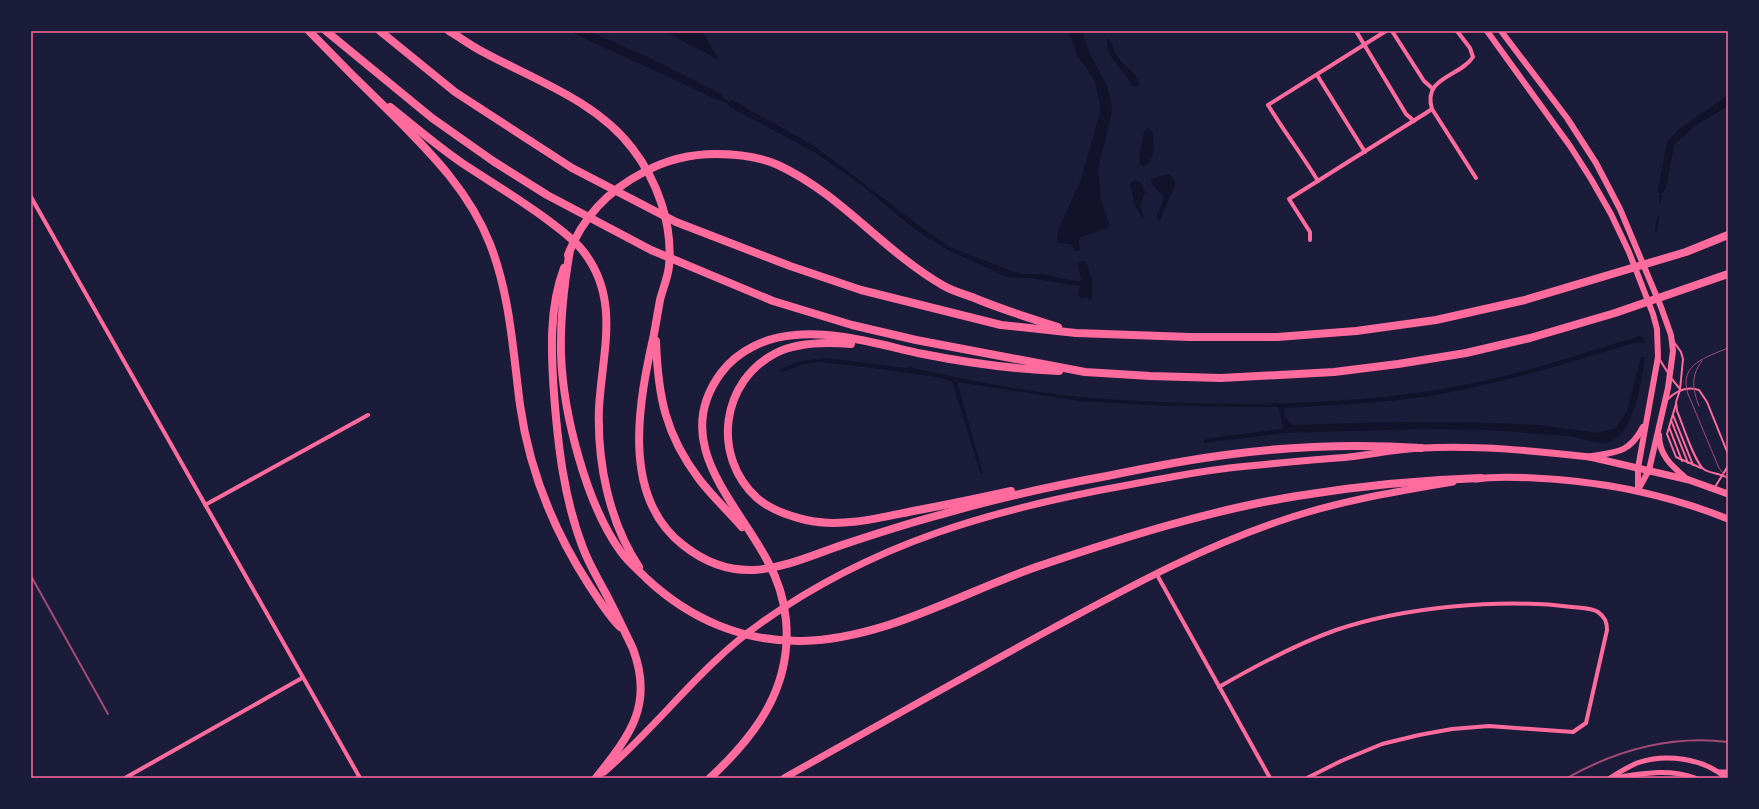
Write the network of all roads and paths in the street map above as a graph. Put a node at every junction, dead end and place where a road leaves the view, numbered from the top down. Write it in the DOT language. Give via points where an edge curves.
graph roads {
  1 [pos="308,31"];
  2 [pos="326,31"];
  3 [pos="380,31"];
  4 [pos="449,31"];
  5 [pos="1356,31"];
  6 [pos="1386,31"];
  7 [pos="1392,31"];
  8 [pos="1457,31"];
  9 [pos="1487,31"];
  10 [pos="1501,31"];
  11 [pos="1363,45"];
  12 [pos="1317,75"];
  13 [pos="357,80"];
  14 [pos="1432,88"];
  15 [pos="1432,109"];
  16 [pos="1414,121"];
  17 [pos="1365,152"];
  18 [pos="1476,178"];
  19 [pos="1318,181"];
  20 [pos="31,197"];
  21 [pos="1728,235"];
  22 [pos="1310,240"];
  23 [pos="1728,274"];
  24 [pos="562,282"];
  25 [pos="655,329"];
  26 [pos="1076,333"];
  27 [pos="1673,341"];
  28 [pos="890,346"];
  29 [pos="1658,357"];
  30 [pos="1085,372"];
  31 [pos="1670,376"];
  32 [pos="1680,390"];
  33 [pos="1676,402"];
  34 [pos="1664,403"];
  35 [pos="1673,414"];
  36 [pos="368,415"];
  37 [pos="1671,420"];
  38 [pos="1646,422"];
  39 [pos="1659,426"];
  40 [pos="1669,427"];
  41 [pos="1421,448"];
  42 [pos="1728,454"];
  43 [pos="1590,457"];
  44 [pos="1682,461"];
  45 [pos="1688,464"];
  46 [pos="1694,465"];
  47 [pos="1728,466"];
  48 [pos="1638,468"];
  49 [pos="1704,469"];
  50 [pos="1649,470"];
  51 [pos="1722,474"];
  52 [pos="1481,478"];
  53 [pos="1728,478"];
  54 [pos="1689,480"];
  55 [pos="1044,488"];
  56 [pos="1714,488"];
  57 [pos="1638,490"];
  58 [pos="1728,494"];
  59 [pos="205,505"];
  60 [pos="1728,519"];
  61 [pos="762,551"];
  62 [pos="1156,573"];
  63 [pos="646,578"];
  64 [pos="625,632"];
  65 [pos="302,678"];
  66 [pos="1219,687"];
  67 [pos="1719,772"];
  68 [pos="1728,772"];
  69 [pos="125,778"];
  70 [pos="360,778"];
  71 [pos="596,778"];
  72 [pos="710,778"];
  73 [pos="784,778"];
  74 [pos="1270,778"];
  75 [pos="1307,778"];
  76 [pos="1611,778"];
  77 [pos="1695,778"];
  78 [pos="1726,778"];
  1 -- 13 [label="highway"];
  2 -- 30 [label="highway" via="432,118 493,161 547,195 651,250 773,301 852,325 916,340"];
  3 -- 26 [label="highway" via="455,92 572,168 676,222 861,290 1001,325"];
  4 -- 25 [label="highway" via="588,108 618,132 632,148 648,172 666,217 669,267"];
  5 -- 11 [label="street"];
  6 -- 11 [label="street"];
  7 -- 14 [label="street" via="1424,81"];
  8 -- 14 [label="street" via="1470,48 1473,57"];
  9 -- 29 [label="main road" via="1570,146 1611,214 1653,314 1657,329"];
  10 -- 27 [label="main road" via="1567,118 1596,163 1620,209"];
  11 -- 12 [label="street"];
  11 -- 16 [label="street" via="1406,114"];
  12 -- 17 [label="street"];
  12 -- 19 [label="street" via="1268,105"];
  13 -- 63 [label="highway" via="460,162 560,229 579,246 591,262 604,293 607,311 599,409 605,479 621,533"];
  13 -- 64 [label="highway" via="447,171 481,224 504,289 513,340 520,406 541,488 580,572 610,616"];
  14 -- 15 [label="street" via="1429,100"];
  15 -- 16 [label="street"];
  15 -- 18 [label="street"];
  16 -- 17 [label="street"];
  17 -- 19 [label="street"];
  19 -- 22 [label="street" via="1290,199 1310,232"];
  20 -- 59 [label="street"];
  21 -- 26 [label="highway" via="1686,252 1602,278 1525,300 1436,320 1356,331 1277,337"];
  23 -- 30 [label="highway" via="1615,313 1530,338 1466,353 1334,372 1221,378"];
  24 -- 26 [label="highway" via="570,250 594,210 607,197 638,175 668,161 687,156 706,154 751,157 778,165 815,187 904,260 945,286 1004,310"];
  24 -- 63 [label="highway" via="561,357 564,391 573,436 591,493 609,533 627,560"];
  24 -- 64 [label="highway" via="552,332 551,363 555,420 563,472 574,523 583,549"];
  25 -- 55 [label="highway" via="640,409 639,443 643,479 650,503 664,526 680,544 702,558 746,570 782,566 895,528"];
  25 -- 61 [label="highway" via="659,388 667,418 680,449 700,480"];
  27 -- 31 [label="main road"];
  27 -- 32 [label="lane" via="1683,359"];
  28 -- 30 [label="highway" via="1015,369"];
  28 -- 55 [label="highway" via="844,343 797,346 777,352 750,373 734,399 727,432 734,464 744,483 757,498 790,516 838,523 880,518 1013,490"];
  28 -- 61 [label="highway" via="817,335 786,336 759,343 746,350 731,362 717,379 707,400 704,416 702,431 705,452 716,479"];
  29 -- 31 [label="lane"];
  29 -- 38 [label="main road"];
  31 -- 32 [label="lane"];
  31 -- 34 [label="main road"];
  32 -- 33 [label="lane"];
  32 -- 34 [label="lane"];
  32 -- 42 [label="lane" via="1699,390"];
  33 -- 35 [label="lane"];
  33 -- 49 [label="lane" via="1697,461"];
  34 -- 39 [label="main road"];
  35 -- 37 [label="lane"];
  35 -- 46 [label="lane"];
  36 -- 59 [label="street"];
  37 -- 40 [label="lane"];
  37 -- 45 [label="lane"];
  38 -- 43 [label="main road" via="1628,447 1616,453"];
  38 -- 48 [label="main road"];
  39 -- 50 [label="main road"];
  39 -- 54 [label="main road" via="1659,441 1664,456 1673,468"];
  40 -- 44 [label="lane"];
  40 -- 44 [label="lane" via="1667,434 1676,457"];
  41 -- 43 [label="main road" via="1490,448"];
  41 -- 55 [label="highway" via="1343,446 1226,455"];
  41 -- 71 [label="main road" via="1358,457 1228,468 1089,492 982,518 889,550 842,572 760,624 708,667 630,749"];
  43 -- 48 [label="main road"];
  44 -- 45 [label="lane"];
  45 -- 46 [label="lane"];
  46 -- 49 [label="lane"];
  47 -- 51 [label="lane"];
  48 -- 50 [label="main road"];
  48 -- 57 [label="main road"];
  49 -- 51 [label="lane"];
  50 -- 54 [label="main road"];
  50 -- 57 [label="main road"];
  51 -- 53 [label="lane"];
  51 -- 56 [label="lane"];
  52 -- 57 [label="main road" via="1563,480"];
  52 -- 62 [label="main road" via="1371,496 1311,511 1276,522"];
  52 -- 63 [label="highway" via="1414,480 1347,488 1295,496 1209,515 1039,566 888,624 825,639 778,641 736,632 709,622 681,607"];
  54 -- 56 [label="main road"];
  56 -- 58 [label="main road"];
  57 -- 60 [label="main road"];
  59 -- 65 [label="street"];
  61 -- 72 [label="highway" via="776,578 782,598 786,630 785,654 778,689 765,715 743,745"];
  62 -- 66 [label="street"];
  62 -- 73 [label="main road"];
  64 -- 71 [label="highway" via="638,664 641,683 639,705 628,736"];
  65 -- 69 [label="street"];
  65 -- 70 [label="street"];
  66 -- 74 [label="street"];
  66 -- 75 [label="street" via="1286,650 1312,639 1368,621 1402,614 1477,604 1516,604 1585,609 1597,611 1604,617 1607,630 1586,723 1572,732 1489,726 1452,729 1382,744"];
  67 -- 68 [label="street"];
  67 -- 76 [label="street" via="1704,765 1665,758 1636,763"];
  67 -- 78 [label="street"];
  76 -- 77 [label="street" via="1656,772"];
}
